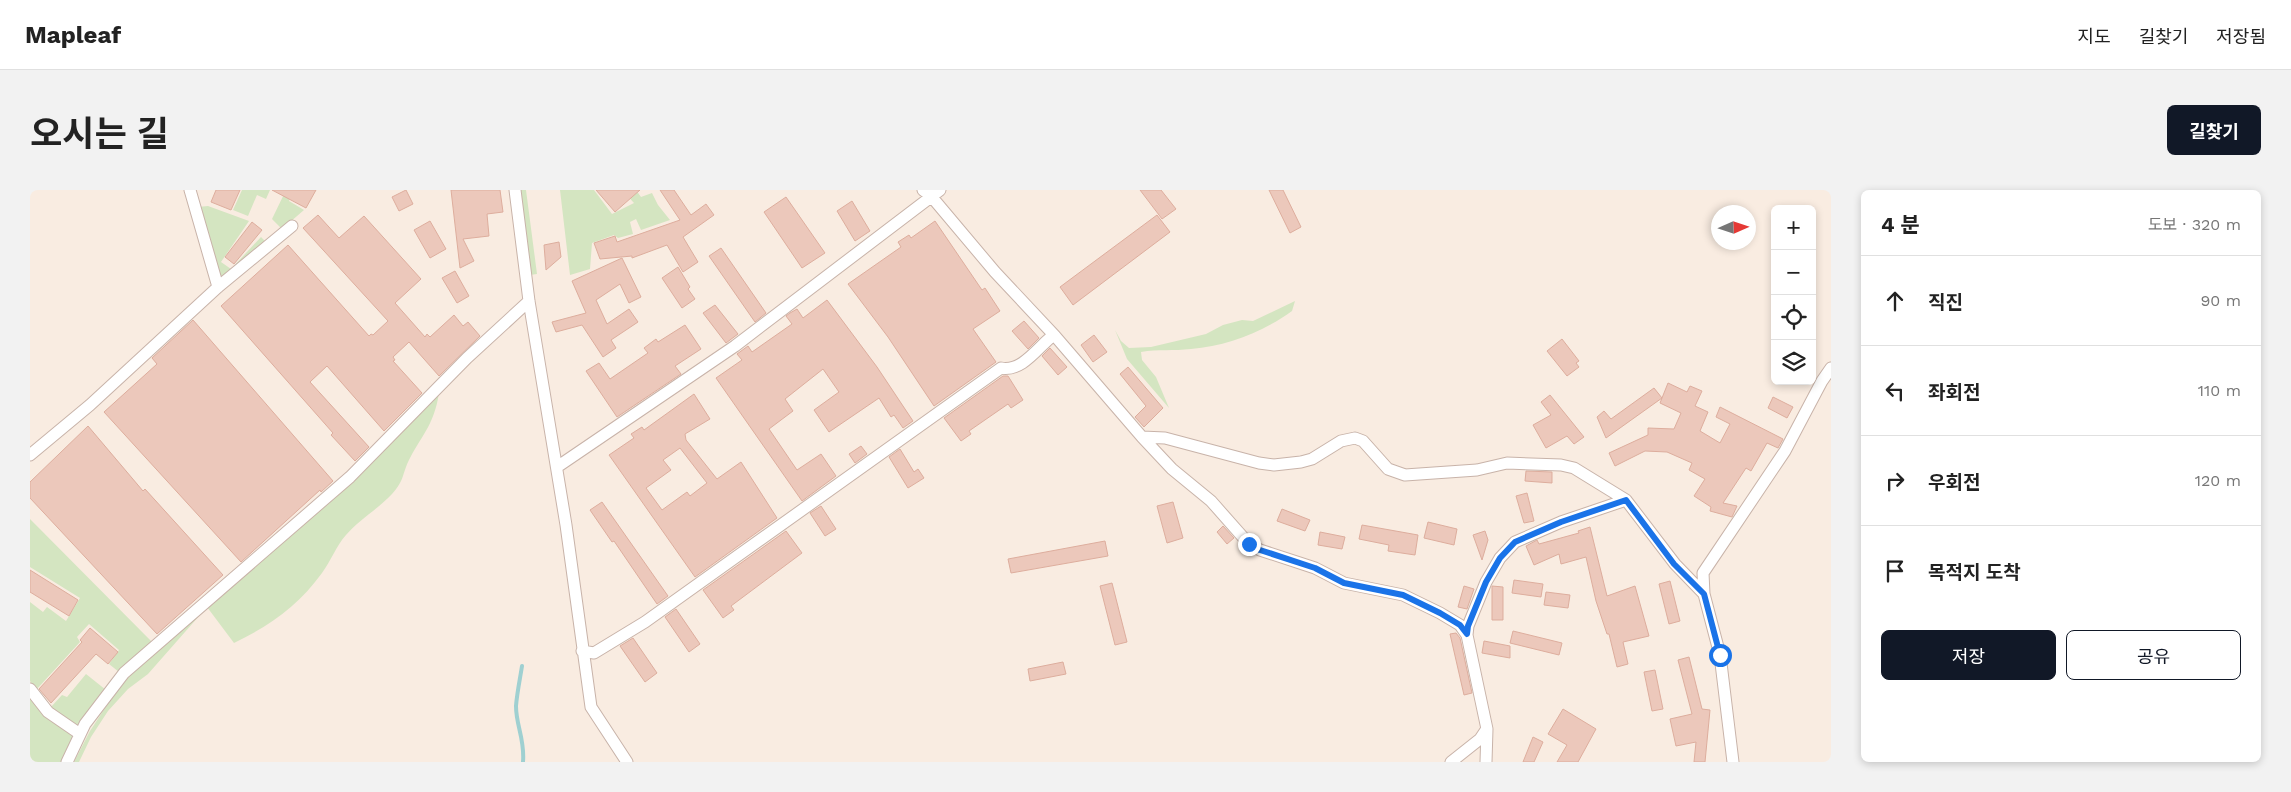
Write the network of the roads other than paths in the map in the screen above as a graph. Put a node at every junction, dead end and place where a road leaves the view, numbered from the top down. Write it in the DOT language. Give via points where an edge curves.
graph roads {
  1 [pos="190,190"];
  2 [pos="515,190"];
  3 [pos="931,192"];
  4 [pos="292,226"];
  5 [pos="218,287"];
  6 [pos="529,301"];
  7 [pos="1055,336"];
  8 [pos="1831,368"];
  9 [pos="1142,437"];
  10 [pos="30,455"];
  11 [pos="557,467"];
  12 [pos="1626,500"];
  13 [pos="1704,594"];
  14 [pos="1467,634"];
  15 [pos="582,651"];
  16 [pos="30,689"];
  17 [pos="1487,729"];
  18 [pos="80,734"];
  19 [pos="68,762"];
  20 [pos="627,762"];
  21 [pos="1451,762"];
  22 [pos="1486,762"];
  23 [pos="1733,762"];
  1 -- 5 [label="street"];
  2 -- 6 [label="street"];
  3 -- 7 [label="street" via="995,272"];
  3 -- 11 [label="street" via="735,346"];
  4 -- 5 [label="street"];
  5 -- 10 [label="street" via="90,405"];
  6 -- 11 [label="street"];
  6 -- 18 [label="street" via="350,477 124,673"];
  7 -- 9 [label="street"];
  7 -- 15 [label="street" via="1018,366 1009,370 1000,368 645,622 594,653"];
  8 -- 13 [label="street" via="1781,458 1703,573"];
  9 -- 12 [label="street" via="1165,438 1274,465 1306,461 1341,441 1356,438 1363,441 1388,469 1398,473 1477,470 1507,462 1561,465 1574,468"];
  9 -- 14 [label="street" via="1172,469 1211,501 1249,544 1315,568 1344,583 1403,595 1460,625"];
  11 -- 15 [label="street"];
  12 -- 13 [label="street" via="1674,564"];
  12 -- 14 [label="street" via="1515,542 1500,558 1486,582"];
  13 -- 23 [label="street" via="1720,655"];
  14 -- 17 [label="street"];
  15 -- 20 [label="street" via="591,707"];
  16 -- 18 [label="street" via="48,712"];
  17 -- 21 [label="street" via="1480,740"];
  17 -- 22 [label="street"];
  18 -- 19 [label="street"];
}
